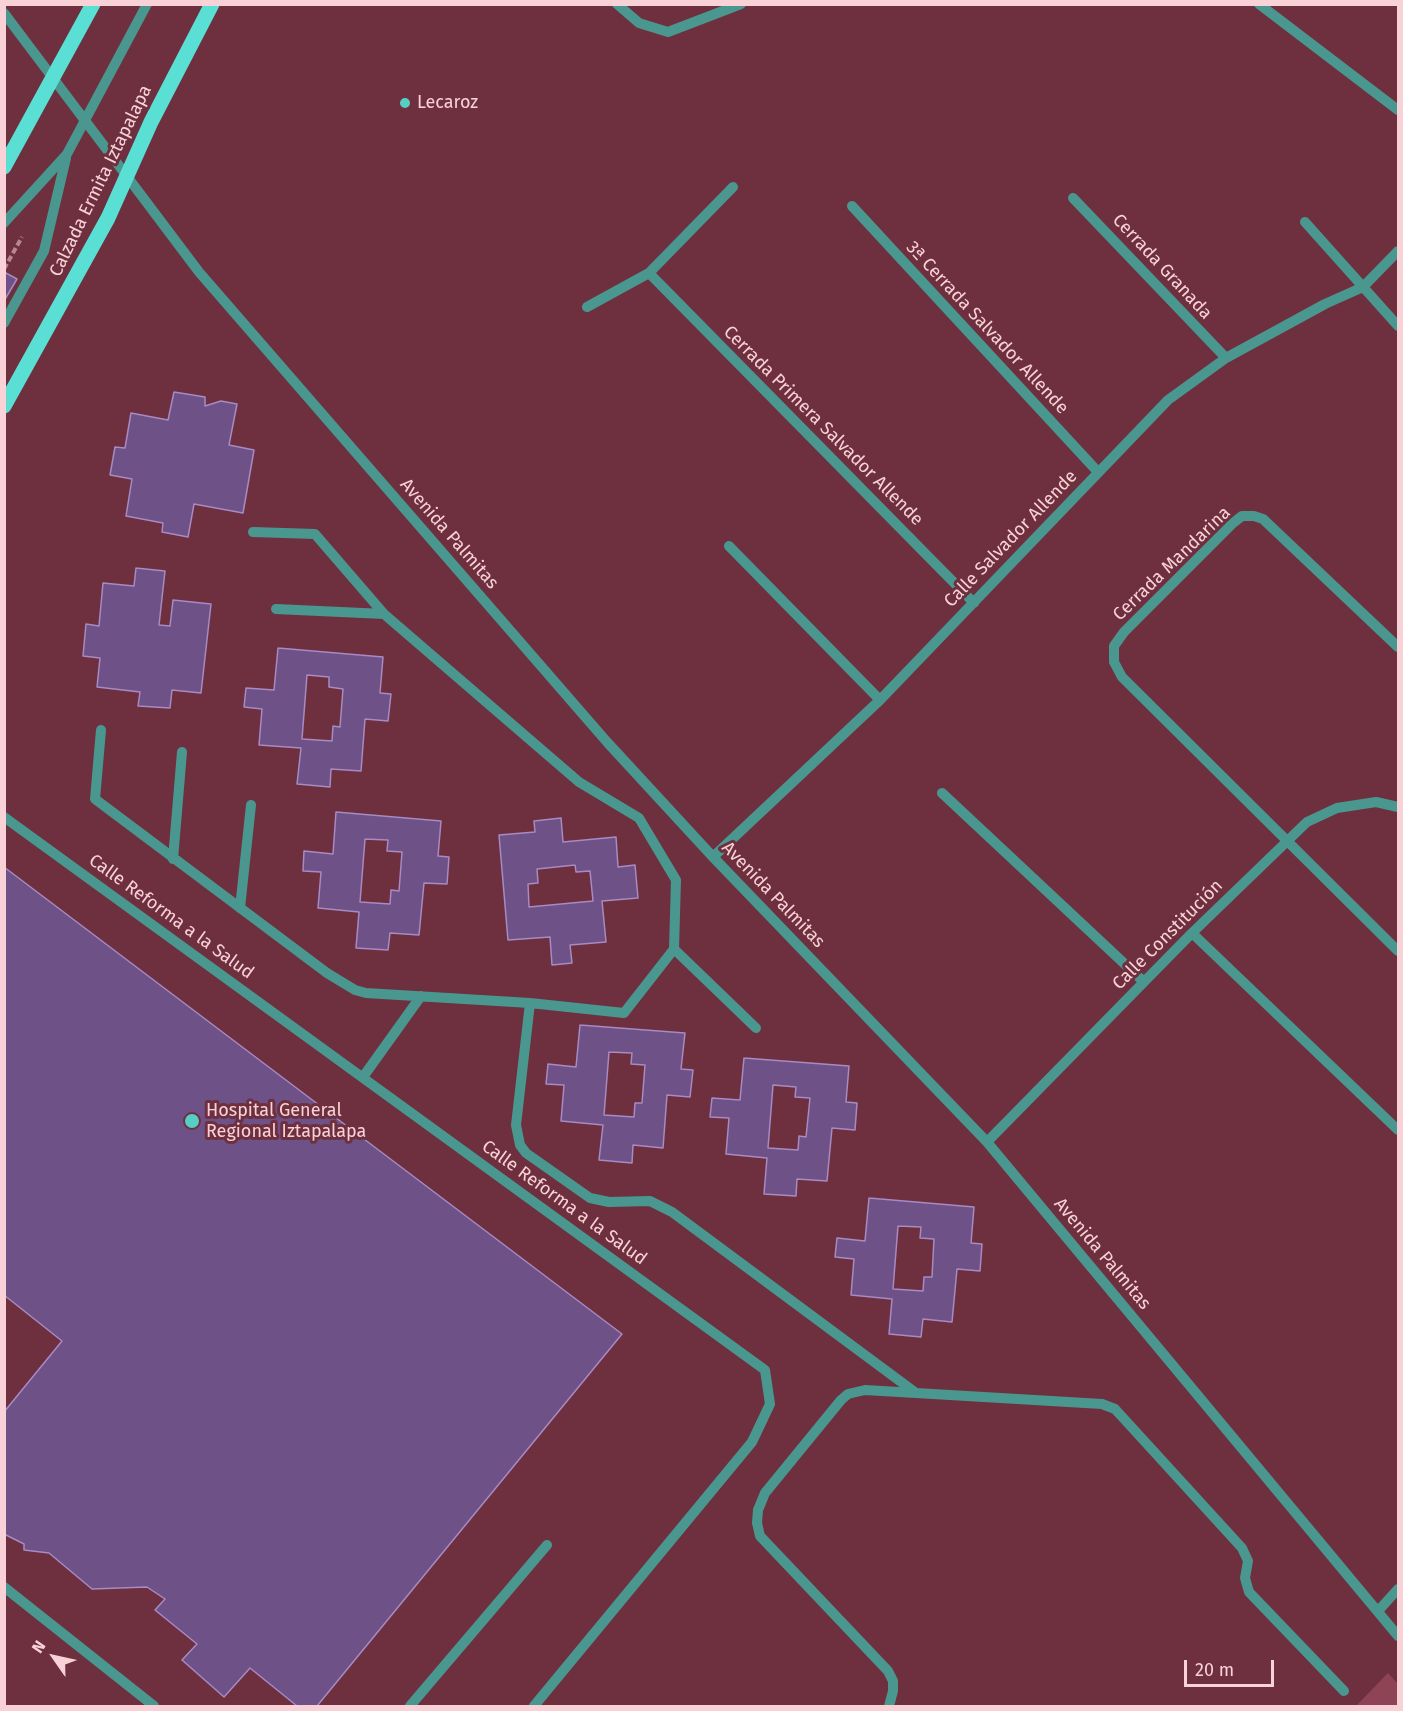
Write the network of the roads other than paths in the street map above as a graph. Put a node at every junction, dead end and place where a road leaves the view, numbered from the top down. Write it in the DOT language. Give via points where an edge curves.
graph roads {
  1 [pos="93,4"];
  2 [pos="147,4"];
  3 [pos="213,4"];
  4 [pos="617,4"];
  5 [pos="741,4"];
  6 [pos="1259,4"];
  7 [pos="4,13"];
  8 [pos="54,78"];
  9 [pos="1398,110"];
  10 [pos="67,154"];
  11 [pos="4,167"];
  12 [pos="127,174"];
  13 [pos="733,187"];
  14 [pos="1074,198"];
  15 [pos="852,206"];
  16 [pos="1305,222"];
  17 [pos="4,224"];
  18 [pos="1398,251"];
  19 [pos="649,273"];
  20 [pos="1363,287"];
  21 [pos="587,307"];
  22 [pos="4,323"];
  23 [pos="1398,326"];
  24 [pos="1226,358"];
  25 [pos="4,406"];
  26 [pos="1098,472"];
  27 [pos="253,532"];
  28 [pos="729,546"];
  29 [pos="974,603"];
  30 [pos="276,609"];
  31 [pos="384,614"];
  32 [pos="1398,647"];
  33 [pos="880,700"];
  34 [pos="100,730"];
  35 [pos="183,752"];
  36 [pos="942,793"];
  37 [pos="251,805"];
  38 [pos="1398,807"];
  39 [pos="4,817"];
  40 [pos="1288,839"];
  41 [pos="713,857"];
  42 [pos="173,858"];
  43 [pos="240,908"];
  44 [pos="1192,933"];
  45 [pos="674,949"];
  46 [pos="1398,951"];
  47 [pos="1144,982"];
  48 [pos="421,996"];
  49 [pos="530,1003"];
  50 [pos="756,1028"];
  51 [pos="363,1077"];
  52 [pos="1398,1130"];
  53 [pos="987,1142"];
  54 [pos="916,1393"];
  55 [pos="547,1545"];
  56 [pos="4,1587"];
  57 [pos="1398,1589"];
  58 [pos="1379,1610"];
  59 [pos="1398,1636"];
  60 [pos="1344,1692"];
  61 [pos="154,1707"];
  62 [pos="410,1707"];
  63 [pos="534,1707"];
  64 [pos="889,1707"];
  1 -- 8 [label="main road"];
  2 -- 10 [label="street"];
  3 -- 12 [label="main road, Calzada Ermita Iztapalapa"];
  4 -- 5 [label="street" via="639,23 668,32"];
  6 -- 9 [label="street"];
  7 -- 8 [label="street, Avenida Palmitas"];
  8 -- 11 [label="main road"];
  8 -- 12 [label="street, Avenida Palmitas"];
  10 -- 17 [label="street"];
  10 -- 22 [label="street" via="44,251"];
  12 -- 25 [label="main road, Calzada Ermita Iztapalapa" via="108,218"];
  12 -- 41 [label="street, Avenida Palmitas" via="199,272 607,742"];
  13 -- 19 [label="street"];
  14 -- 24 [label="street, Cerrada Granada"];
  15 -- 26 [label="street, 3ª Cerrada Salvador Allende"];
  16 -- 20 [label="street"];
  18 -- 20 [label="street"];
  19 -- 21 [label="street"];
  19 -- 29 [label="street, Cerrada Primera Salvador Allende"];
  20 -- 23 [label="street"];
  20 -- 24 [label="street, Calle Salvador Allende"];
  24 -- 26 [label="street, Calle Salvador Allende" via="1168,400"];
  26 -- 29 [label="street, Calle Salvador Allende"];
  27 -- 31 [label="street" via="315,534"];
  28 -- 33 [label="street"];
  29 -- 33 [label="street, Calle Salvador Allende"];
  30 -- 31 [label="street"];
  31 -- 45 [label="street" via="579,782 639,818 676,880"];
  32 -- 40 [label="street, Cerrada Mandarina" via="1263,519 1254,516 1242,516 1233,523 1114,646 1114,662 1122,677"];
  33 -- 41 [label="street, Calle Salvador Allende"];
  34 -- 42 [label="street" via="95,799"];
  35 -- 42 [label="street"];
  36 -- 47 [label="street"];
  37 -- 43 [label="street"];
  38 -- 40 [label="street, Calle Constitución" via="1376,802 1337,808 1307,822"];
  39 -- 51 [label="street, Calle Reforma a la Salud"];
  40 -- 44 [label="street, Calle Constitución"];
  40 -- 46 [label="street"];
  41 -- 53 [label="street, Avenida Palmitas"];
  42 -- 43 [label="street"];
  43 -- 48 [label="street" via="344,985 366,993"];
  44 -- 47 [label="street, Calle Constitución"];
  44 -- 52 [label="street"];
  45 -- 49 [label="street" via="624,1013"];
  45 -- 50 [label="street"];
  47 -- 53 [label="street, Calle Constitución"];
  48 -- 49 [label="street"];
  48 -- 51 [label="street"];
  49 -- 54 [label="street" via="516,1125 526,1153 590,1198 609,1202 650,1201 672,1212"];
  51 -- 63 [label="street, Calle Reforma a la Salud" via="765,1370 770,1404 752,1442"];
  53 -- 58 [label="street, Avenida Palmitas"];
  54 -- 60 [label="street" via="1102,1404 1122,1414 1242,1548 1248,1561 1245,1578 1249,1592"];
  54 -- 64 [label="street" via="866,1389 848,1395 765,1493 758,1510 760,1536 888,1671 893,1681"];
  55 -- 62 [label="street"];
  56 -- 61 [label="street"];
  57 -- 58 [label="street"];
  58 -- 59 [label="street, Avenida Palmitas"];
}
